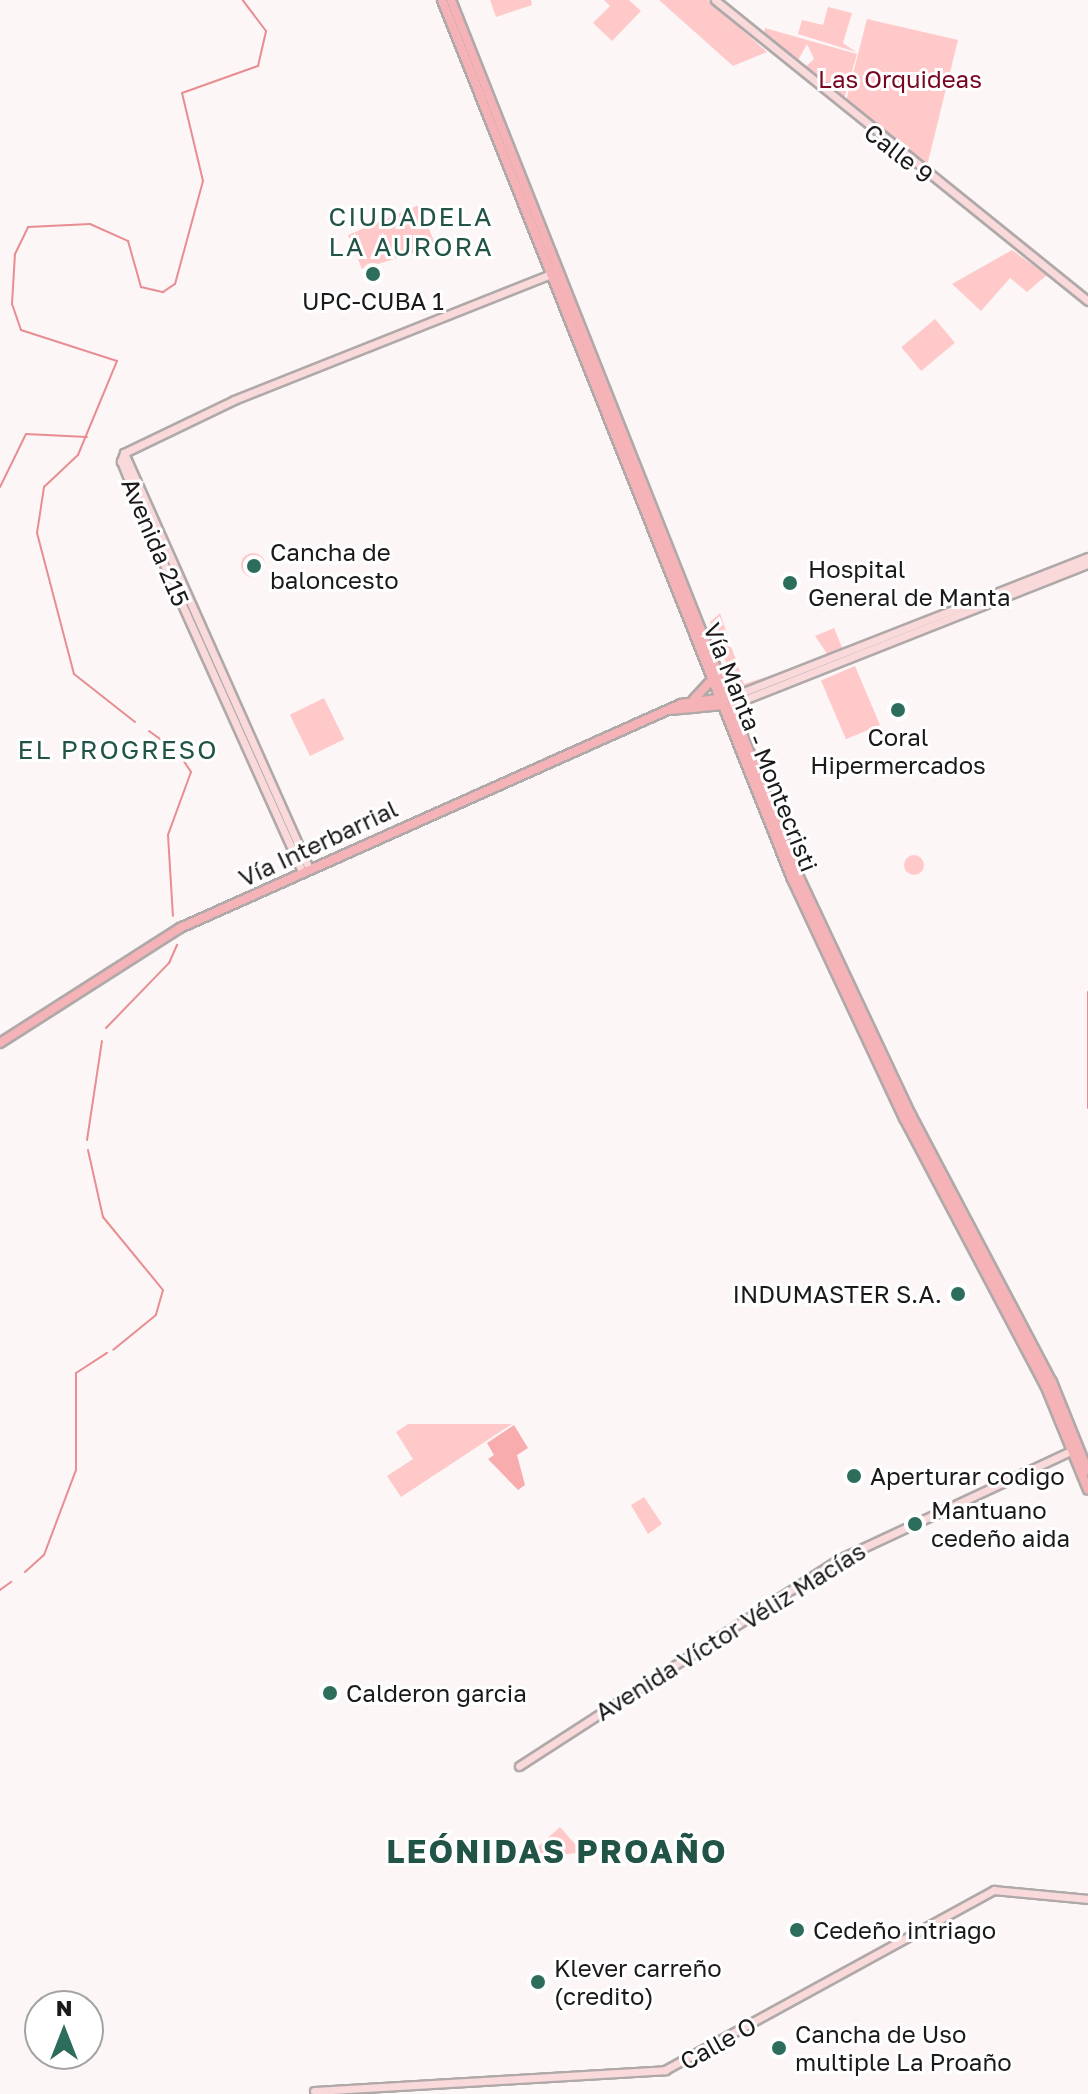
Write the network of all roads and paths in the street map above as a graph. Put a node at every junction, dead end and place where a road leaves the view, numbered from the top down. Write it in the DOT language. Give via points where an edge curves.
graph roads {
  1 [pos="442,0"];
  2 [pos="451,0"];
  3 [pos="715,0"];
  4 [pos="556,272"];
  5 [pos="1088,301"];
  6 [pos="1088,557"];
  7 [pos="1088,564"];
  8 [pos="1037,582"];
  9 [pos="712,680"];
  10 [pos="693,700"];
  11 [pos="725,702"];
  12 [pos="669,710"];
  13 [pos="306,871"];
  14 [pos="0,1043"];
  15 [pos="1076,1448"];
  16 [pos="1088,1471"];
  17 [pos="1088,1490"];
  18 [pos="519,1766"];
  19 [pos="1088,1899"];
  20 [pos="314,2091"];
  1 -- 4 [label="main road, Vía Manta - Montecristi"];
  2 -- 4 [label="main road, Vía Manta - Montecristi"];
  3 -- 5 [label="street, Calle 9"];
  4 -- 9 [label="main road, Vía Manta - Montecristi"];
  4 -- 11 [label="main road, Vía Manta - Montecristi"];
  4 -- 13 [label="street, Avenida 215" via="234,400 124,453"];
  6 -- 8 [label="street, Vía Interbarrial"];
  7 -- 8 [label="street, Vía Interbarrial"];
  8 -- 11 [label="street, Vía Interbarrial"];
  9 -- 10 [label="main road"];
  9 -- 11 [label="main road, Vía Manta - Montecristi"];
  10 -- 11 [label="main road, Vía Interbarrial"];
  10 -- 12 [label="main road, Vía Interbarrial"];
  11 -- 12 [label="main road, Vía Interbarrial"];
  11 -- 15 [label="main road, Vía Manta - Montecristi" via="873,1039"];
  12 -- 13 [label="main road, Vía Interbarrial"];
  13 -- 14 [label="main road, Vía Interbarrial" via="133,951"];
  15 -- 16 [label="main road, Vía Manta - Montecristi"];
  15 -- 17 [label="main road, Vía Manta - Montecristi"];
  15 -- 18 [label="street, Avenida Víctor Véliz Macías" via="839,1559"];
  19 -- 20 [label="street, Calle O" via="994,1890 665,2070"];
}
